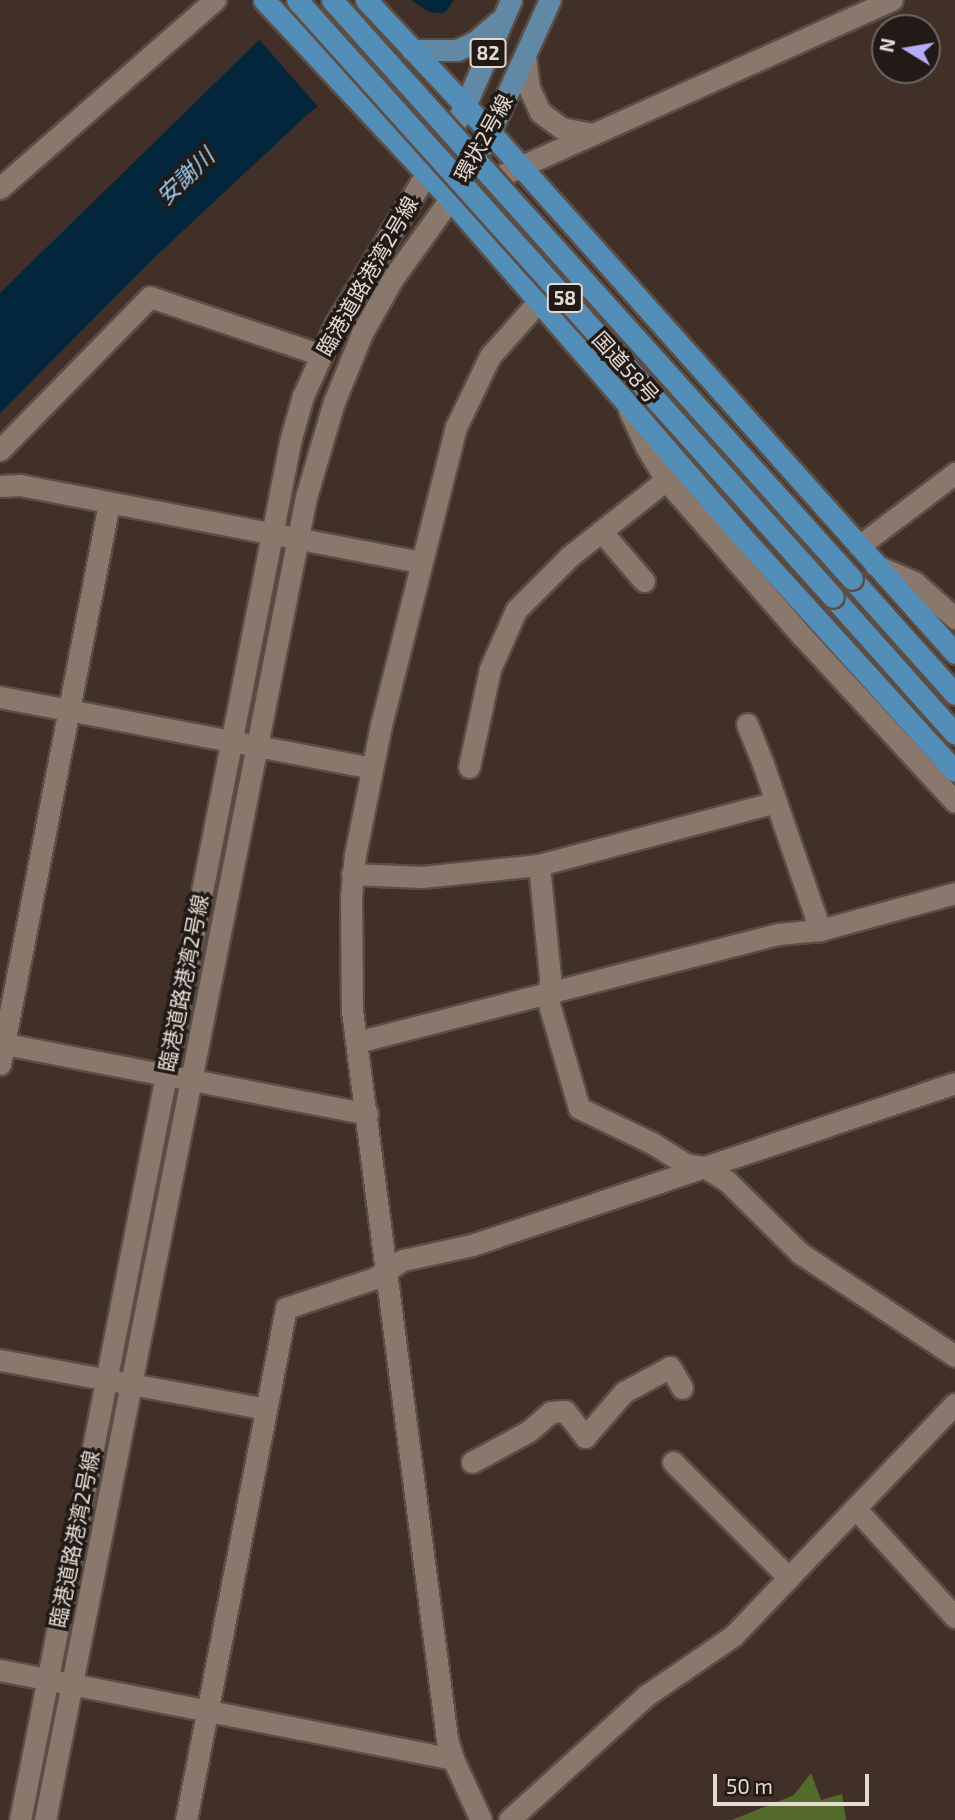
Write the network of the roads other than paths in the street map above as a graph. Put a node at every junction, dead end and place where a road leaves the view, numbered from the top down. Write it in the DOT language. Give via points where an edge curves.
graph roads {
  1 [pos="215,0"];
  2 [pos="297,0"];
  3 [pos="332,0"];
  4 [pos="366,0"];
  5 [pos="550,0"];
  6 [pos="892,0"];
  7 [pos="270,6"];
  8 [pos="507,9"];
  9 [pos="410,48"];
  10 [pos="524,57"];
  11 [pos="465,106"];
  12 [pos="490,132"];
  13 [pos="593,134"];
  14 [pos="521,167"];
  15 [pos="426,174"];
  16 [pos="0,188"];
  17 [pos="450,199"];
  18 [pos="539,301"];
  19 [pos="321,355"];
  20 [pos="624,398"];
  21 [pos="0,450"];
  22 [pos="955,473"];
  23 [pos="666,480"];
  24 [pos="0,486"];
  25 [pos="109,503"];
  26 [pos="601,531"];
  27 [pos="271,533"];
  28 [pos="297,539"];
  29 [pos="859,547"];
  30 [pos="421,562"];
  31 [pos="876,565"];
  32 [pos="643,580"];
  33 [pos="955,618"];
  34 [pos="955,653"];
  35 [pos="955,694"];
  36 [pos="0,697"];
  37 [pos="69,710"];
  38 [pos="747,724"];
  39 [pos="955,734"];
  40 [pos="230,740"];
  41 [pos="256,745"];
  42 [pos="469,767"];
  43 [pos="371,768"];
  44 [pos="955,771"];
  45 [pos="775,802"];
  46 [pos="955,802"];
  47 [pos="539,865"];
  48 [pos="352,874"];
  49 [pos="955,893"];
  50 [pos="820,930"];
  51 [pos="548,992"];
  52 [pos="357,1042"];
  53 [pos="1,1050"];
  54 [pos="165,1077"];
  55 [pos="191,1082"];
  56 [pos="955,1083"];
  57 [pos="367,1114"];
  58 [pos="705,1167"];
  59 [pos="385,1273"];
  60 [pos="955,1356"];
  61 [pos="0,1360"];
  62 [pos="104,1380"];
  63 [pos="130,1385"];
  64 [pos="682,1388"];
  65 [pos="955,1404"];
  66 [pos="266,1409"];
  67 [pos="472,1462"];
  68 [pos="673,1462"];
  69 [pos="855,1508"];
  70 [pos="789,1578"];
  71 [pos="955,1618"];
  72 [pos="0,1670"];
  73 [pos="47,1680"];
  74 [pos="72,1684"];
  75 [pos="208,1712"];
  76 [pos="453,1759"];
  77 [pos="20,1820"];
  78 [pos="45,1820"];
  79 [pos="186,1820"];
  80 [pos="481,1820"];
  81 [pos="509,1820"];
  1 -- 16 [label="street"];
  2 -- 39 [label="highway, 国道58号 / 58, bridge"];
  3 -- 35 [label="highway, 国道58号 / 58, bridge"];
  4 -- 9 [label="highway, 58"];
  5 -- 10 [label="main road, 環状2号線 / 82"];
  6 -- 13 [label="street"];
  7 -- 15 [label="highway, 58"];
  8 -- 9 [label="main road" via="476,41 457,50"];
  8 -- 11 [label="main road, 環状2号線 / 82"];
  9 -- 11 [label="highway, 58"];
  10 -- 12 [label="main road, 環状2号線 / 82"];
  10 -- 13 [label="street" via="528,88 541,112 561,128"];
  11 -- 12 [label="highway, 58"];
  11 -- 15 [label="main road, 環状2号線 / 82"];
  12 -- 14 [label="highway, 58"];
  12 -- 17 [label="main road, 環状2号線 / 82"];
  13 -- 14 [label="street"];
  14 -- 17 [label="street"];
  14 -- 29 [label="highway, 58"];
  15 -- 17 [label="highway, 58"];
  15 -- 19 [label="street, 臨港道路港湾2号線"];
  17 -- 18 [label="highway, 58"];
  17 -- 28 [label="street, 臨港道路港湾2号線" via="393,278 353,352 320,443"];
  18 -- 20 [label="highway, 58"];
  18 -- 30 [label="street" via="489,356 463,408"];
  19 -- 21 [label="street" via="150,298"];
  19 -- 27 [label="street, 臨港道路港湾2号線" via="291,438"];
  20 -- 23 [label="street"];
  20 -- 44 [label="highway, 58" via="739,533"];
  22 -- 29 [label="street"];
  23 -- 26 [label="street"];
  23 -- 46 [label="street"];
  24 -- 25 [label="street" via="20,485"];
  25 -- 27 [label="street"];
  25 -- 37 [label="street"];
  26 -- 32 [label="street"];
  26 -- 42 [label="street" via="516,610 490,669"];
  27 -- 28 [label="street"];
  27 -- 40 [label="street, 臨港道路港湾2号線"];
  28 -- 30 [label="street"];
  28 -- 41 [label="street, 臨港道路港湾2号線"];
  29 -- 31 [label="highway, 58"];
  30 -- 43 [label="street"];
  31 -- 33 [label="street" via="914,582"];
  31 -- 34 [label="highway, 58"];
  36 -- 37 [label="street"];
  37 -- 40 [label="street"];
  37 -- 53 [label="street"];
  38 -- 45 [label="street"];
  40 -- 41 [label="street"];
  40 -- 54 [label="street, 臨港道路港湾2号線"];
  41 -- 43 [label="street"];
  41 -- 55 [label="street, 臨港道路港湾2号線"];
  43 -- 48 [label="street"];
  45 -- 47 [label="street"];
  45 -- 50 [label="street"];
  47 -- 48 [label="street" via="422,877"];
  47 -- 51 [label="street"];
  48 -- 52 [label="street" via="351,981"];
  49 -- 50 [label="street"];
  50 -- 51 [label="street" via="778,934"];
  51 -- 52 [label="street"];
  51 -- 58 [label="street" via="579,1108 685,1164"];
  52 -- 57 [label="street"];
  53 -- 54 [label="street"];
  54 -- 55 [label="street"];
  54 -- 62 [label="street, 臨港道路港湾2号線"];
  55 -- 57 [label="street"];
  55 -- 63 [label="street, 臨港道路港湾2号線"];
  56 -- 58 [label="street"];
  57 -- 59 [label="street"];
  58 -- 59 [label="street" via="472,1245 403,1260"];
  58 -- 60 [label="street" via="727,1181 800,1253"];
  59 -- 66 [label="street" via="286,1308"];
  59 -- 76 [label="street"];
  61 -- 62 [label="street"];
  62 -- 63 [label="street"];
  62 -- 73 [label="street, 臨港道路港湾2号線"];
  63 -- 66 [label="street"];
  63 -- 74 [label="street, 臨港道路港湾2号線"];
  64 -- 67 [label="street" via="670,1367 624,1392 585,1437 565,1412 551,1412 529,1432"];
  65 -- 69 [label="street"];
  66 -- 75 [label="street"];
  68 -- 70 [label="street"];
  69 -- 70 [label="street"];
  69 -- 71 [label="street"];
  70 -- 81 [label="street" via="733,1636 647,1695"];
  72 -- 73 [label="street"];
  73 -- 74 [label="street"];
  73 -- 77 [label="street, 臨港道路港湾2号線"];
  74 -- 75 [label="street"];
  74 -- 78 [label="street, 臨港道路港湾2号線"];
  75 -- 76 [label="street"];
  75 -- 79 [label="street"];
  76 -- 80 [label="street"];
}
